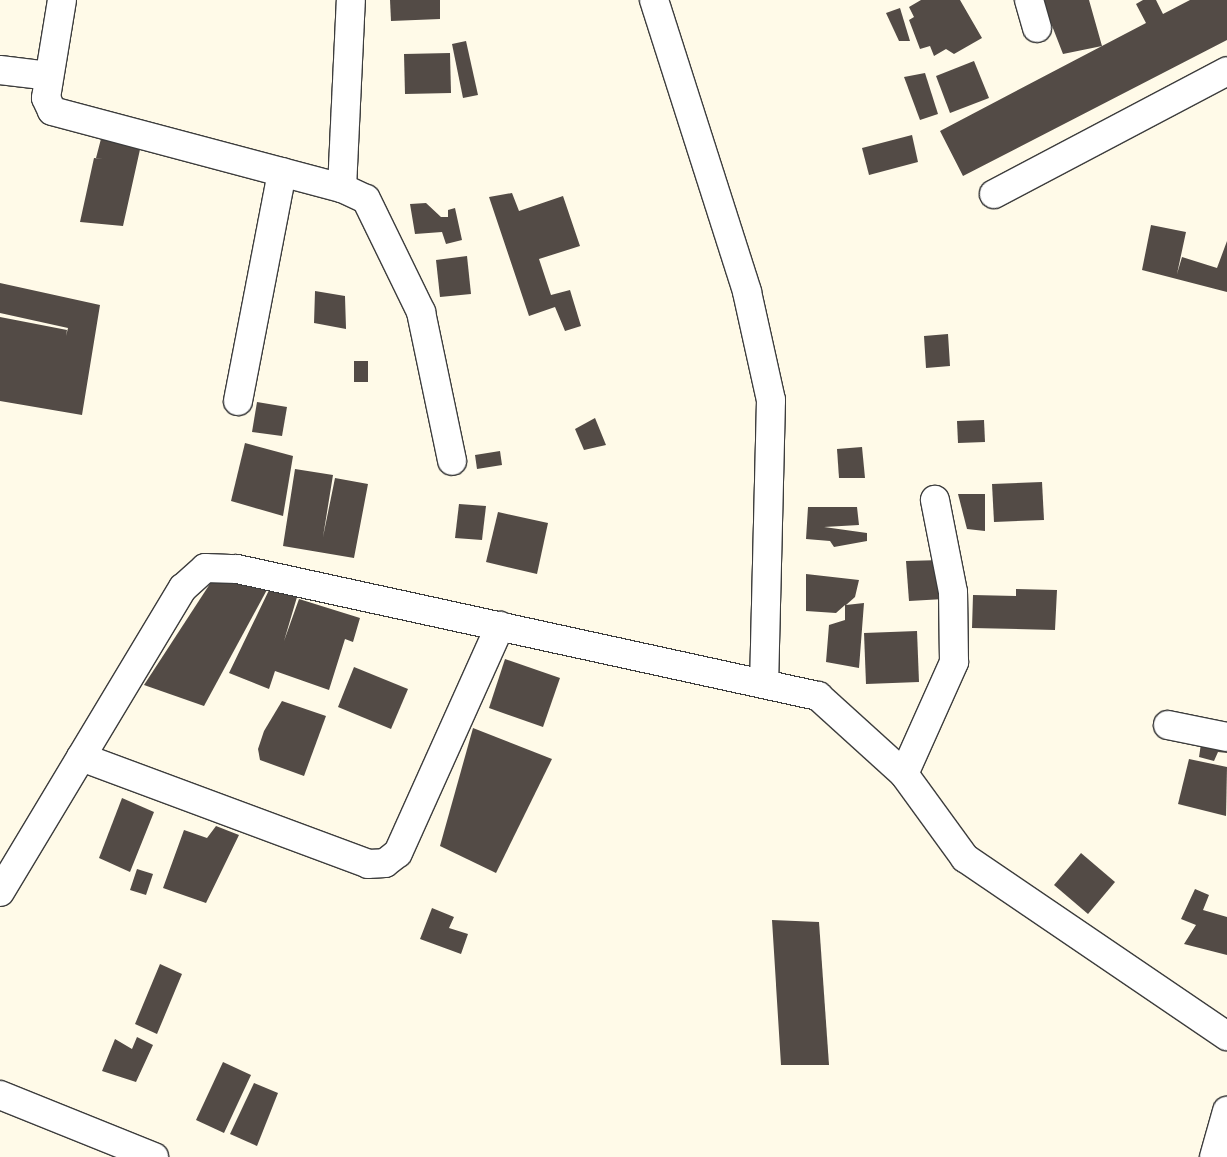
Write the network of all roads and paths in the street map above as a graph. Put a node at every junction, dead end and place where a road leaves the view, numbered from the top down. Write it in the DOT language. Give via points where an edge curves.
graph roads {
  1 [pos="62,0"];
  2 [pos="351,0"];
  3 [pos="654,0"];
  4 [pos="1029,0"];
  5 [pos="1037,28"];
  6 [pos="0,70"];
  7 [pos="1227,70"];
  8 [pos="49,76"];
  9 [pos="282,172"];
  10 [pos="342,188"];
  11 [pos="994,194"];
  12 [pos="238,402"];
  13 [pos="452,462"];
  14 [pos="935,500"];
  15 [pos="500,626"];
  16 [pos="764,684"];
  17 [pos="1168,725"];
  18 [pos="1227,737"];
  19 [pos="81,757"];
  20 [pos="904,774"];
  21 [pos="0,892"];
  22 [pos="1227,1036"];
  23 [pos="0,1095"];
  24 [pos="1227,1111"];
  25 [pos="154,1157"];
  26 [pos="1214,1157"];
  1 -- 8 [label="street"];
  2 -- 10 [label="street"];
  3 -- 16 [label="street" via="747,292 771,400"];
  4 -- 5 [label="street"];
  6 -- 8 [label="street"];
  7 -- 11 [label="street"];
  8 -- 9 [label="street" via="46,98 52,111"];
  9 -- 10 [label="street"];
  9 -- 12 [label="street"];
  10 -- 13 [label="street" via="366,198 421,312"];
  14 -- 20 [label="street" via="953,592 954,662"];
  15 -- 16 [label="street"];
  15 -- 19 [label="street" via="237,569 205,568 183,588"];
  15 -- 19 [label="street" via="398,853 385,863 368,864"];
  16 -- 20 [label="street" via="818,696"];
  17 -- 18 [label="street"];
  19 -- 21 [label="street"];
  20 -- 22 [label="street" via="965,858"];
  23 -- 25 [label="street"];
  24 -- 26 [label="street"];
}
